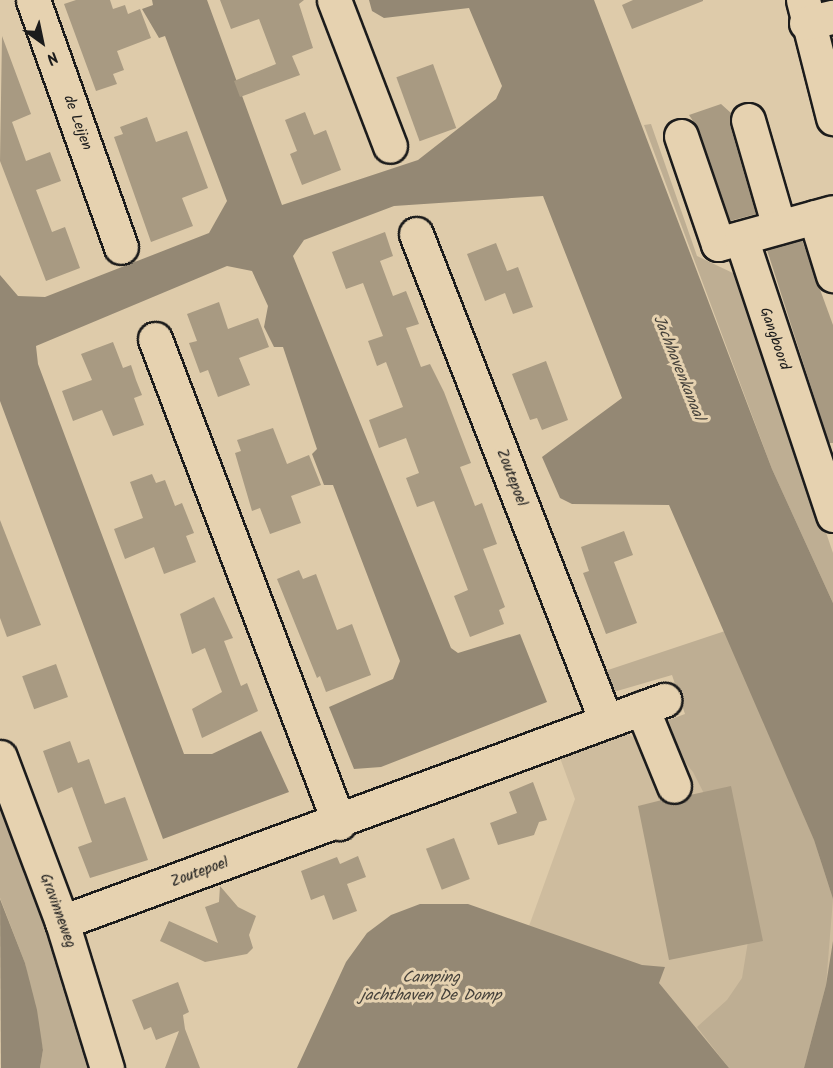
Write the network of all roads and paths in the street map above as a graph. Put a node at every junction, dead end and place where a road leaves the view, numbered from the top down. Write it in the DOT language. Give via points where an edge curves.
graph roads {
  1 [pos="33,0"];
  2 [pos="334,0"];
  3 [pos="814,13"];
  4 [pos="833,118"];
  5 [pos="748,120"];
  6 [pos="681,136"];
  7 [pos="390,146"];
  8 [pos="824,214"];
  9 [pos="779,227"];
  10 [pos="416,234"];
  11 [pos="741,238"];
  12 [pos="121,247"];
  13 [pos="833,275"];
  14 [pos="155,339"];
  15 [pos="820,435"];
  16 [pos="833,515"];
  17 [pos="606,721"];
  18 [pos="0,757"];
  19 [pos="674,786"];
  20 [pos="339,823"];
  21 [pos="62,922"];
  22 [pos="107,1068"];
  1 -- 12 [label="street, de Leijen"];
  2 -- 7 [label="street"];
  3 -- 4 [label="street"];
  5 -- 9 [label="street"];
  6 -- 11 [label="street" via="718,244"];
  8 -- 9 [label="street"];
  8 -- 13 [label="street"];
  9 -- 11 [label="street"];
  10 -- 17 [label="street, Zoutepoel"];
  11 -- 15 [label="street, Gangboord"];
  14 -- 20 [label="street"];
  15 -- 16 [label="street, Gangboord"];
  17 -- 19 [label="street, Zoutepoel" via="653,704"];
  17 -- 20 [label="street, Zoutepoel"];
  18 -- 21 [label="street, Gravinneweg"];
  20 -- 21 [label="street, Zoutepoel"];
  21 -- 22 [label="street, Gravinneweg"];
}
